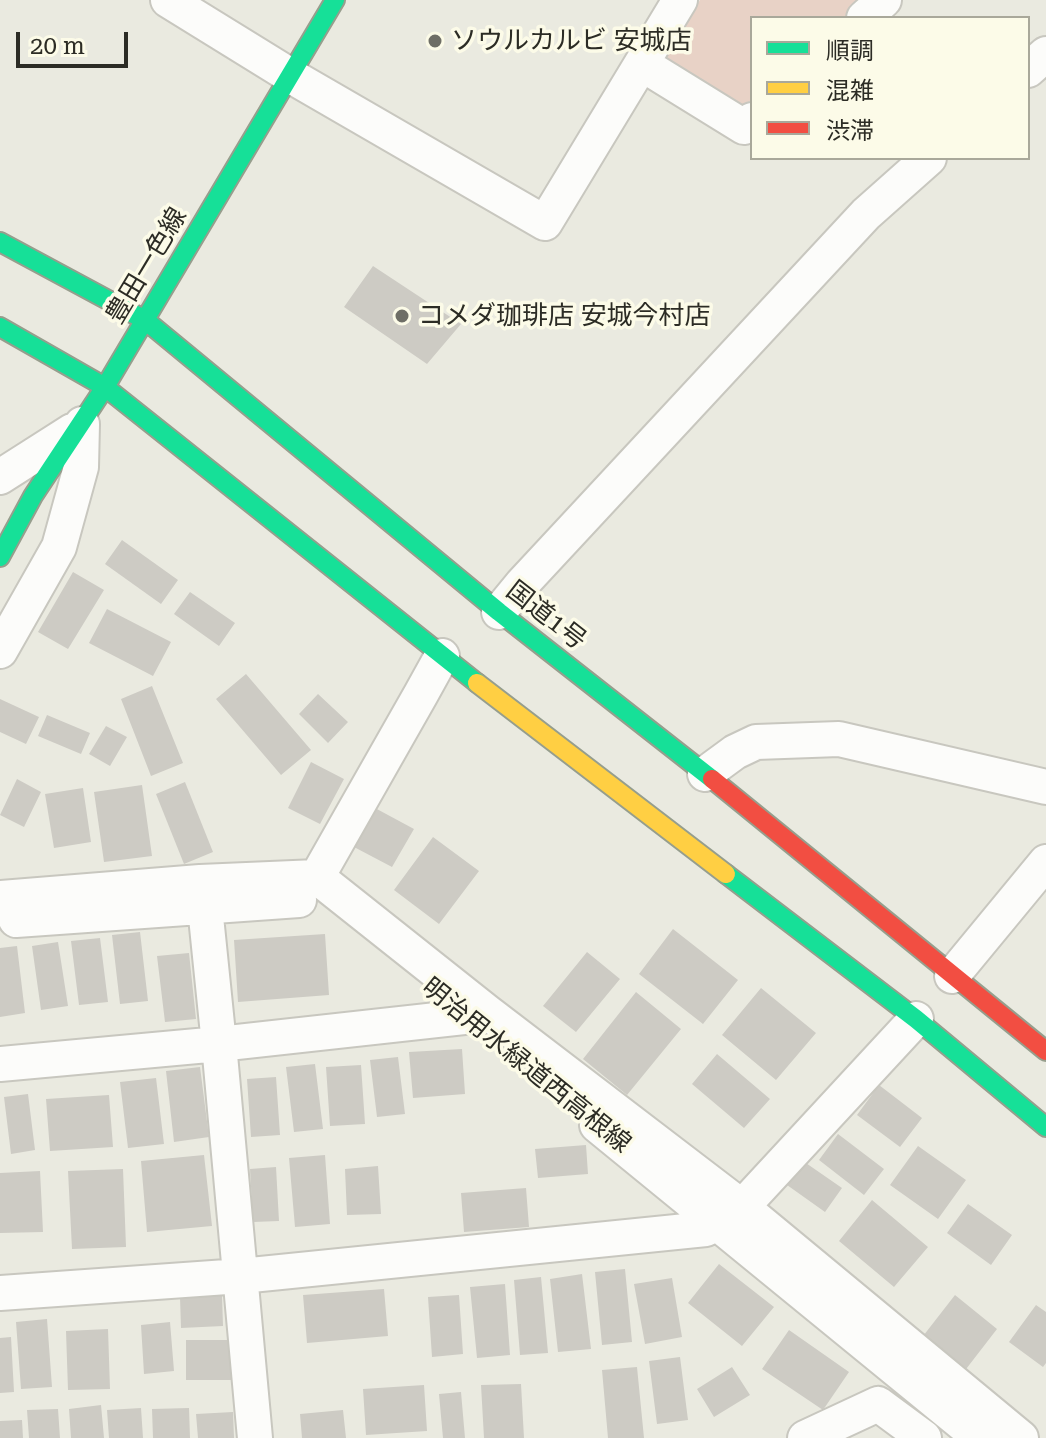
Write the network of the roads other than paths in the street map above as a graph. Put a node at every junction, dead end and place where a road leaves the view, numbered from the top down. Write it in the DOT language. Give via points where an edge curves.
graph roads {
  1 [pos="168,0"];
  2 [pos="335,0"];
  3 [pos="680,0"];
  4 [pos="884,0"];
  5 [pos="866,16"];
  6 [pos="1046,54"];
  7 [pos="642,64"];
  8 [pos="1030,68"];
  9 [pos="291,76"];
  10 [pos="750,122"];
  11 [pos="927,160"];
  12 [pos="0,242"];
  13 [pos="145,320"];
  14 [pos="0,327"];
  15 [pos="105,387"];
  16 [pos="82,424"];
  17 [pos="0,477"];
  18 [pos="0,557"];
  19 [pos="499,612"];
  20 [pos="0,651"];
  21 [pos="442,656"];
  22 [pos="705,774"];
  23 [pos="1046,787"];
  24 [pos="1046,862"];
  25 [pos="317,877"];
  26 [pos="203,894"];
  27 [pos="0,898"];
  28 [pos="0,922"];
  29 [pos="952,976"];
  30 [pos="476,1015"];
  31 [pos="916,1019"];
  32 [pos="219,1044"];
  33 [pos="1046,1051"];
  34 [pos="0,1064"];
  35 [pos="1046,1127"];
  36 [pos="730,1215"];
  37 [pos="241,1276"];
  38 [pos="0,1293"];
  39 [pos="255,1438"];
  40 [pos="805,1438"];
  41 [pos="924,1438"];
  42 [pos="980,1438"];
  43 [pos="1021,1438"];
  1 -- 9 [label="street"];
  2 -- 9 [label="main road, 豊田一色線"];
  3 -- 7 [label="street"];
  4 -- 5 [label="street"];
  6 -- 8 [label="street"];
  7 -- 9 [label="street" via="545,223"];
  7 -- 10 [label="street" via="744,127"];
  9 -- 13 [label="main road, 豊田一色線"];
  11 -- 19 [label="street" via="866,214"];
  12 -- 13 [label="main road, 国道1号"];
  13 -- 15 [label="main road, 豊田一色線"];
  13 -- 19 [label="main road, 国道1号"];
  14 -- 15 [label="main road"];
  15 -- 16 [label="main road, 豊田一色線"];
  15 -- 21 [label="main road"];
  16 -- 17 [label="street"];
  16 -- 18 [label="main road, 豊田一色線"];
  16 -- 20 [label="street" via="81,467 59,547"];
  19 -- 22 [label="main road, 国道1号"];
  21 -- 25 [label="street"];
  21 -- 31 [label="main road"];
  22 -- 23 [label="street" via="756,742 839,739"];
  22 -- 29 [label="main road, 国道1号"];
  24 -- 29 [label="street"];
  25 -- 26 [label="street"];
  25 -- 30 [label="street"];
  26 -- 27 [label="street"];
  26 -- 28 [label="street, 明治用水緑道西高根線"];
  26 -- 30 [label="street, 明治用水緑道西高根線" via="327,899"];
  26 -- 32 [label="street"];
  29 -- 33 [label="main road, 国道1号"];
  30 -- 32 [label="street"];
  30 -- 36 [label="street"];
  31 -- 35 [label="main road"];
  31 -- 36 [label="street"];
  32 -- 34 [label="street"];
  32 -- 37 [label="street"];
  36 -- 37 [label="street" via="706,1229"];
  36 -- 42 [label="street"];
  36 -- 43 [label="street"];
  37 -- 38 [label="street"];
  37 -- 39 [label="street"];
  40 -- 41 [label="street" via="878,1404"];
}
